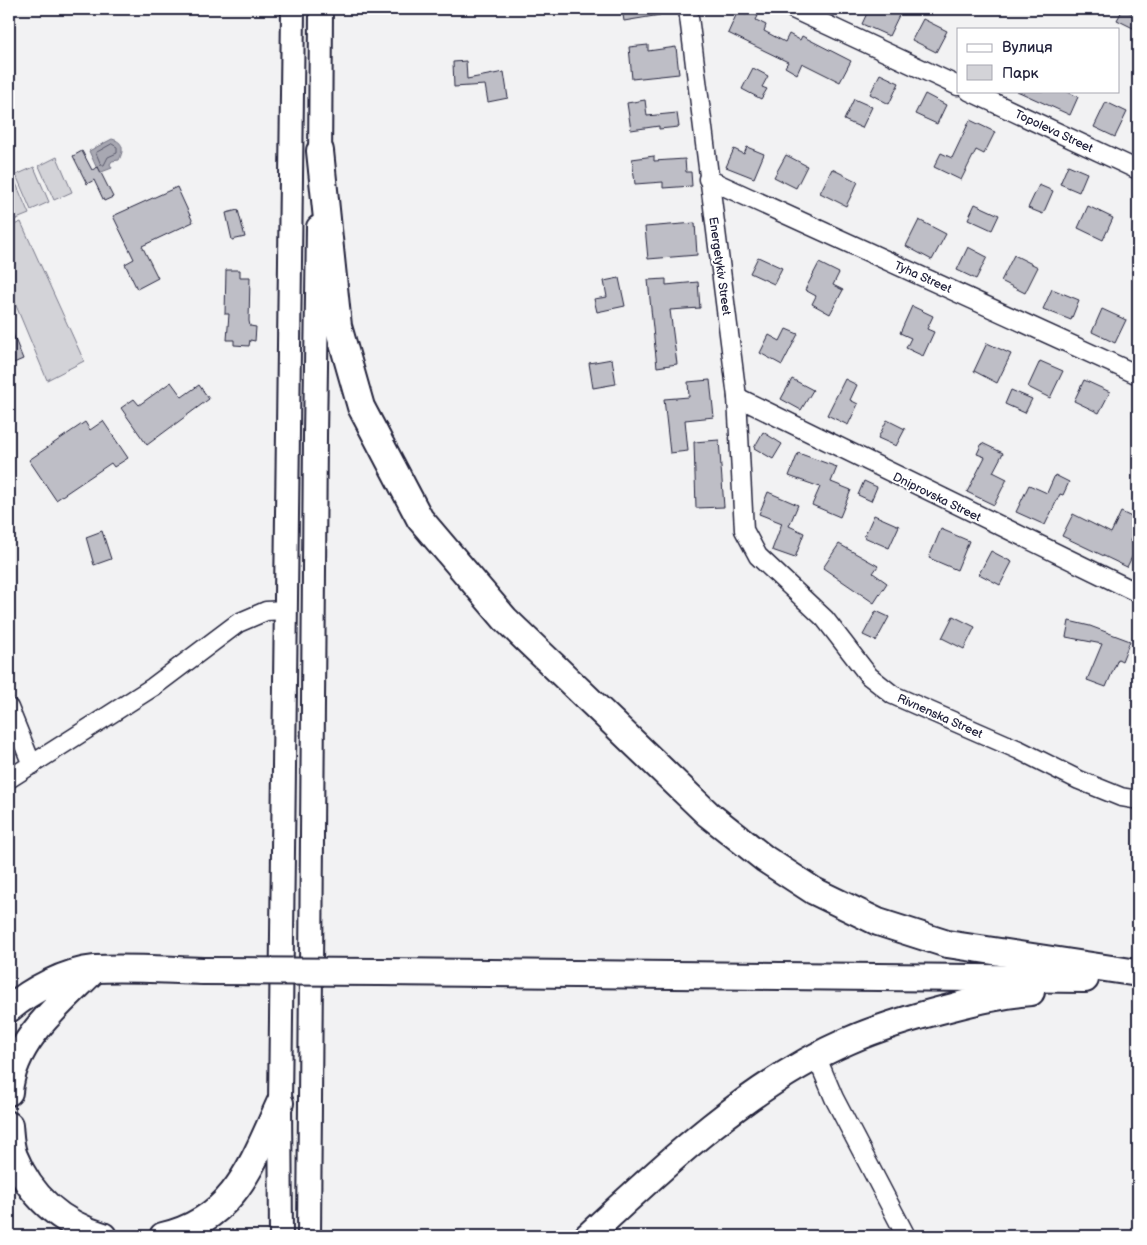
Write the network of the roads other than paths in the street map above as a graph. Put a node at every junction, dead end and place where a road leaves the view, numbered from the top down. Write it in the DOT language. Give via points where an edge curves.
graph roads {
  1 [pos="293,9"];
  2 [pos="321,9"];
  3 [pos="688,9"];
  4 [pos="793,9"];
  5 [pos="957,86"];
  6 [pos="971,92"];
  7 [pos="320,151"];
  8 [pos="1138,170"];
  9 [pos="708,180"];
  10 [pos="1138,375"];
  11 [pos="737,397"];
  12 [pos="744,527"];
  13 [pos="1138,594"];
  14 [pos="285,610"];
  15 [pos="9,708"];
  16 [pos="32,764"];
  17 [pos="9,779"];
  18 [pos="1138,800"];
  19 [pos="94,969"];
  20 [pos="1138,973"];
  21 [pos="1138,981"];
  22 [pos="9,1009"];
  23 [pos="817,1058"];
  24 [pos="9,1092"];
  25 [pos="280,1103"];
  26 [pos="9,1125"];
  27 [pos="103,1236"];
  28 [pos="163,1236"];
  29 [pos="281,1236"];
  30 [pos="309,1236"];
  31 [pos="588,1236"];
  32 [pos="906,1236"];
  1 -- 14 [label="main road"];
  2 -- 7 [label="main road"];
  3 -- 9 [label="street, Energetykiv Street"];
  4 -- 5 [label="street"];
  6 -- 8 [label="street, Topoleva Street"];
  7 -- 20 [label="highway" via="338,326 361,407 420,519 505,619 708,814 765,859 814,891 878,922 947,944"];
  7 -- 30 [label="main road" via="314,446"];
  9 -- 10 [label="street, Tyha Street"];
  9 -- 11 [label="street, Energetykiv Street"];
  11 -- 12 [label="street, Energetykiv Street"];
  11 -- 13 [label="street, Dniprovska Street"];
  12 -- 18 [label="street, Rivnenska Street" via="758,556 825,619 869,676 894,695 1079,780 1121,797"];
  14 -- 16 [label="street" via="266,611 238,623 153,687"];
  14 -- 25 [label="main road"];
  15 -- 16 [label="street"];
  16 -- 17 [label="street"];
  19 -- 21 [label="highway, bridge"];
  19 -- 22 [label="highway" via="67,976"];
  19 -- 24 [label="highway" via="42,1022 20,1052"];
  21 -- 23 [label="highway" via="1005,994 907,1018 846,1042"];
  23 -- 31 [label="highway" via="757,1094 710,1128"];
  23 -- 32 [label="street" via="834,1098"];
  25 -- 28 [label="highway" via="248,1174 217,1212 184,1231"];
  25 -- 29 [label="main road"];
  26 -- 27 [label="highway" via="13,1154 28,1184 59,1217"];
}
